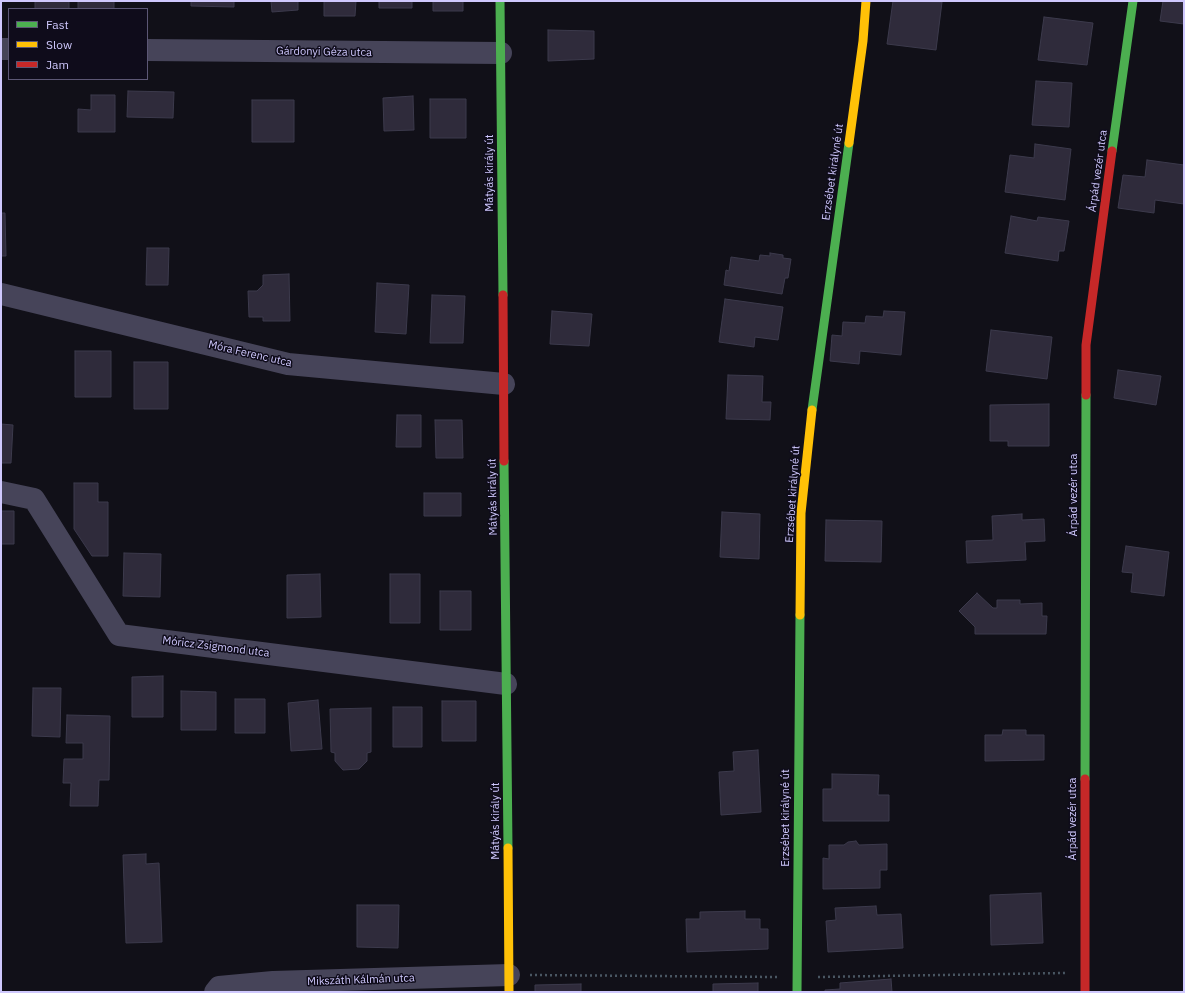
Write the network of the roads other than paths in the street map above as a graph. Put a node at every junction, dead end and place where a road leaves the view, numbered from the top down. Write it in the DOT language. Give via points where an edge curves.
graph roads {
  1 [pos="500,1"];
  2 [pos="866,1"];
  3 [pos="1133,1"];
  4 [pos="148,50"];
  5 [pos="501,53"];
  6 [pos="1,294"];
  7 [pos="504,384"];
  8 [pos="1,492"];
  9 [pos="506,684"];
  10 [pos="509,984"];
  11 [pos="215,992"];
  12 [pos="797,992"];
  13 [pos="1085,992"];
  1 -- 5 [label="street, Mátyás király út"];
  2 -- 12 [label="street, Erzsébet királyné út" via="863,41 812,410 801,513"];
  3 -- 13 [label="street, Árpád vezér utca" via="1086,345"];
  4 -- 5 [label="street, Gárdonyi Géza utca"];
  5 -- 7 [label="street, Mátyás király út"];
  6 -- 7 [label="street, Móra Ferenc utca" via="288,364"];
  7 -- 9 [label="street, Mátyás király út"];
  8 -- 9 [label="street, Móricz Zsigmond utca" via="34,499 119,635"];
  9 -- 10 [label="street, Mátyás király út"];
  10 -- 11 [label="street, Mikszáth Kálmán utca" via="272,982 219,987"];
}
